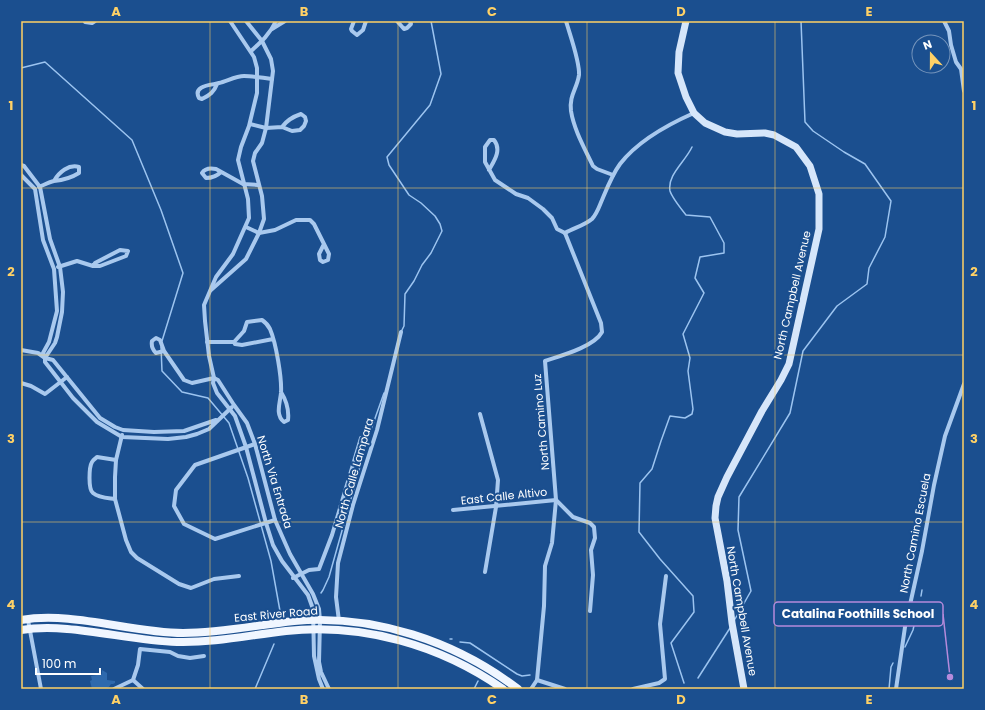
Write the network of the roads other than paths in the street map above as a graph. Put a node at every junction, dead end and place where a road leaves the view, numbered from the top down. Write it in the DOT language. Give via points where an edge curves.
graph roads {
  1 [pos="95,21"];
  2 [pos="230,21"];
  3 [pos="246,21"];
  4 [pos="276,21"];
  5 [pos="285,21"];
  6 [pos="354,21"];
  7 [pos="366,21"];
  8 [pos="397,21"];
  9 [pos="410,21"];
  10 [pos="566,21"];
  11 [pos="686,21"];
  12 [pos="944,21"];
  13 [pos="85,22"];
  14 [pos="272,29"];
  15 [pos="262,41"];
  16 [pos="251,51"];
  17 [pos="963,68"];
  18 [pos="257,77"];
  19 [pos="272,79"];
  20 [pos="217,84"];
  21 [pos="964,91"];
  22 [pos="694,113"];
  23 [pos="250,124"];
  24 [pos="282,127"];
  25 [pos="266,128"];
  26 [pos="21,165"];
  27 [pos="489,170"];
  28 [pos="221,172"];
  29 [pos="21,175"];
  30 [pos="613,175"];
  31 [pos="54,181"];
  32 [pos="244,184"];
  33 [pos="258,185"];
  34 [pos="40,187"];
  35 [pos="35,189"];
  36 [pos="246,227"];
  37 [pos="259,233"];
  38 [pos="565,233"];
  39 [pos="324,244"];
  40 [pos="93,266"];
  41 [pos="60,267"];
  42 [pos="54,269"];
  43 [pos="209,292"];
  44 [pos="401,332"];
  45 [pos="274,339"];
  46 [pos="207,342"];
  47 [pos="234,342"];
  48 [pos="21,350"];
  49 [pos="164,351"];
  50 [pos="45,358"];
  51 [pos="66,377"];
  52 [pos="214,378"];
  53 [pos="60,382"];
  54 [pos="21,383"];
  55 [pos="964,384"];
  56 [pos="281,392"];
  57 [pos="234,405"];
  58 [pos="230,408"];
  59 [pos="480,414"];
  60 [pos="216,420"];
  61 [pos="123,430"];
  62 [pos="182,431"];
  63 [pos="122,437"];
  64 [pos="182,438"];
  65 [pos="361,438"];
  66 [pos="255,444"];
  67 [pos="246,447"];
  68 [pos="116,460"];
  69 [pos="116,499"];
  70 [pos="556,500"];
  71 [pos="496,507"];
  72 [pos="453,510"];
  73 [pos="275,520"];
  74 [pos="266,523"];
  75 [pos="485,572"];
  76 [pos="301,573"];
  77 [pos="240,576"];
  78 [pos="666,576"];
  79 [pos="293,578"];
  80 [pos="590,611"];
  81 [pos="24,620"];
  82 [pos="317,621"];
  83 [pos="339,622"];
  84 [pos="30,628"];
  85 [pos="21,630"];
  86 [pos="317,630"];
  87 [pos="204,656"];
  88 [pos="133,680"];
  89 [pos="537,680"];
  90 [pos="41,689"];
  91 [pos="114,689"];
  92 [pos="143,689"];
  93 [pos="323,689"];
  94 [pos="329,689"];
  95 [pos="503,689"];
  96 [pos="518,689"];
  97 [pos="531,689"];
  98 [pos="565,689"];
  99 [pos="633,689"];
  100 [pos="744,689"];
  101 [pos="896,689"];
  1 -- 13 [label="street"];
  2 -- 16 [label="street, North Via Entrada"];
  3 -- 15 [label="street"];
  4 -- 14 [label="street"];
  5 -- 14 [label="street"];
  6 -- 7 [label="street" via="351,29 357,35 363,30"];
  8 -- 9 [label="street" via="404,29 409,27"];
  10 -- 30 [label="street" via="579,74 570,102 576,129 593,166"];
  11 -- 22 [label="main road, North Campbell Avenue" via="679,52 678,73"];
  12 -- 17 [label="street" via="956,62"];
  14 -- 15 [label="street"];
  15 -- 16 [label="street"];
  15 -- 19 [label="street" via="271,59"];
  16 -- 18 [label="street, North Via Entrada" via="257,68"];
  17 -- 21 [label="street"];
  18 -- 19 [label="street"];
  18 -- 20 [label="street" via="242,76"];
  18 -- 23 [label="street, North Via Entrada" via="257,93"];
  19 -- 25 [label="street"];
  20 -- 20 [label="street" via="200,88 197,95 202,99 214,91"];
  22 -- 30 [label="street" via="673,122 641,144 625,158"];
  22 -- 100 [label="main road, North Campbell Avenue" via="705,123 725,132 770,134 796,147 810,166 820,194 819,229 789,364 731,470 716,506 715,518 728,581"];
  23 -- 25 [label="street"];
  23 -- 32 [label="street, North Via Entrada" via="238,160"];
  24 -- 24 [label="street" via="292,131 300,130 306,121 305,116 293,116"];
  24 -- 25 [label="street"];
  25 -- 33 [label="street" via="253,161"];
  26 -- 34 [label="street"];
  27 -- 27 [label="street" via="498,150 494,140 490,140 485,147 485,162"];
  27 -- 38 [label="street" via="490,175 498,183 528,198 543,209 557,228"];
  28 -- 32 [label="street"];
  29 -- 35 [label="street"];
  30 -- 38 [label="street" via="597,212 586,223"];
  31 -- 31 [label="street" via="74,176 79,173 79,167 61,171"];
  31 -- 34 [label="street"];
  32 -- 33 [label="street"];
  32 -- 36 [label="street, North Via Entrada" via="249,218"];
  33 -- 37 [label="street" via="262,196 264,219"];
  34 -- 35 [label="street"];
  34 -- 41 [label="street" via="50,239"];
  35 -- 42 [label="street" via="43,240"];
  36 -- 37 [label="street"];
  36 -- 43 [label="street, North Via Entrada" via="233,254 216,277"];
  37 -- 39 [label="street" via="275,230 296,220 310,220"];
  37 -- 43 [label="street" via="246,259"];
  38 -- 70 [label="street, North Camino Luz" via="601,323 602,332 596,340 545,361"];
  40 -- 40 [label="street" via="119,259 126,256 128,251 120,250"];
  40 -- 41 [label="street" via="77,261"];
  41 -- 42 [label="street"];
  41 -- 50 [label="street" via="62,312 55,343"];
  42 -- 50 [label="street" via="57,311 49,342 43,352"];
  43 -- 46 [label="street, North Via Entrada" via="204,305"];
  44 -- 83 [label="street, North Calle Lampara" via="377,430 338,562 336,597"];
  45 -- 47 [label="street" via="242,345"];
  45 -- 47 [label="street" via="270,328 262,320 247,322 244,331"];
  45 -- 56 [label="street"];
  46 -- 47 [label="street"];
  46 -- 52 [label="street, North Via Entrada"];
  48 -- 50 [label="street"];
  49 -- 52 [label="street" via="184,380 192,383"];
  50 -- 51 [label="street" via="53,360"];
  50 -- 53 [label="street" via="45,362"];
  51 -- 53 [label="street"];
  51 -- 61 [label="street" via="100,418"];
  52 -- 57 [label="street, North Via Entrada" via="218,380"];
  52 -- 58 [label="street, North Via Entrada" via="217,393"];
  53 -- 54 [label="street" via="45,394"];
  53 -- 63 [label="street" via="97,422"];
  55 -- 101 [label="street, North Camino Escuela" via="943,443 905,627"];
  56 -- 56 [label="street" via="278,410 280,420 284,422 288,420 289,415"];
  57 -- 58 [label="street"];
  57 -- 66 [label="street, North Via Entrada" via="247,423"];
  58 -- 60 [label="street"];
  58 -- 67 [label="street, North Via Entrada" via="236,416"];
  59 -- 71 [label="street" via="498,480"];
  60 -- 62 [label="street"];
  60 -- 64 [label="street" via="209,429"];
  61 -- 62 [label="street"];
  61 -- 63 [label="street"];
  62 -- 64 [label="street"];
  63 -- 64 [label="street"];
  63 -- 68 [label="street"];
  65 -- 76 [label="street, North Calle Lampara" via="324,558 319,569"];
  66 -- 67 [label="street"];
  66 -- 73 [label="street, North Via Entrada"];
  67 -- 74 [label="street, North Via Entrada"];
  67 -- 74 [label="street" via="196,465 176,490 174,506 184,524 215,539"];
  68 -- 69 [label="street"];
  68 -- 69 [label="street" via="97,457 91,463 89,485 94,494"];
  69 -- 77 [label="street" via="126,540 137,558 179,584 191,588 214,579"];
  70 -- 71 [label="street, East Calle Altivo"];
  70 -- 80 [label="street" via="573,517 590,523 594,528"];
  70 -- 89 [label="street, North Camino Luz" via="553,538 545,566"];
  71 -- 72 [label="street, East Calle Altivo"];
  71 -- 75 [label="street"];
  73 -- 74 [label="street"];
  73 -- 76 [label="street, North Via Entrada"];
  74 -- 79 [label="street, North Via Entrada" via="276,550"];
  76 -- 79 [label="street, North Calle Lampara"];
  76 -- 82 [label="street, North Via Entrada" via="318,609"];
  78 -- 99 [label="street" via="660,624 665,679 659,683"];
  79 -- 82 [label="street, North Via Entrada" via="308,595"];
  81 -- 82 [label="main road, East River Road" via="78,621 183,633"];
  81 -- 84 [label="street"];
  82 -- 83 [label="main road, East River Road"];
  82 -- 86 [label="street, North Via Entrada"];
  83 -- 96 [label="main road, East River Road" via="376,625 416,635 448,647 494,672"];
  84 -- 85 [label="main road, East River Road"];
  84 -- 86 [label="main road, East River Road" via="62,628 178,642 207,642 286,631"];
  84 -- 90 [label="street"];
  86 -- 93 [label="street, North Via Entrada" via="315,665"];
  86 -- 94 [label="street, North Via Entrada" via="321,672"];
  86 -- 95 [label="main road, East River Road" via="380,635 408,643 461,664"];
  87 -- 88 [label="street" via="190,658 170,652 140,649"];
  88 -- 91 [label="street"];
  88 -- 92 [label="street"];
  89 -- 97 [label="street, North Camino Luz"];
  89 -- 98 [label="street"];
}
